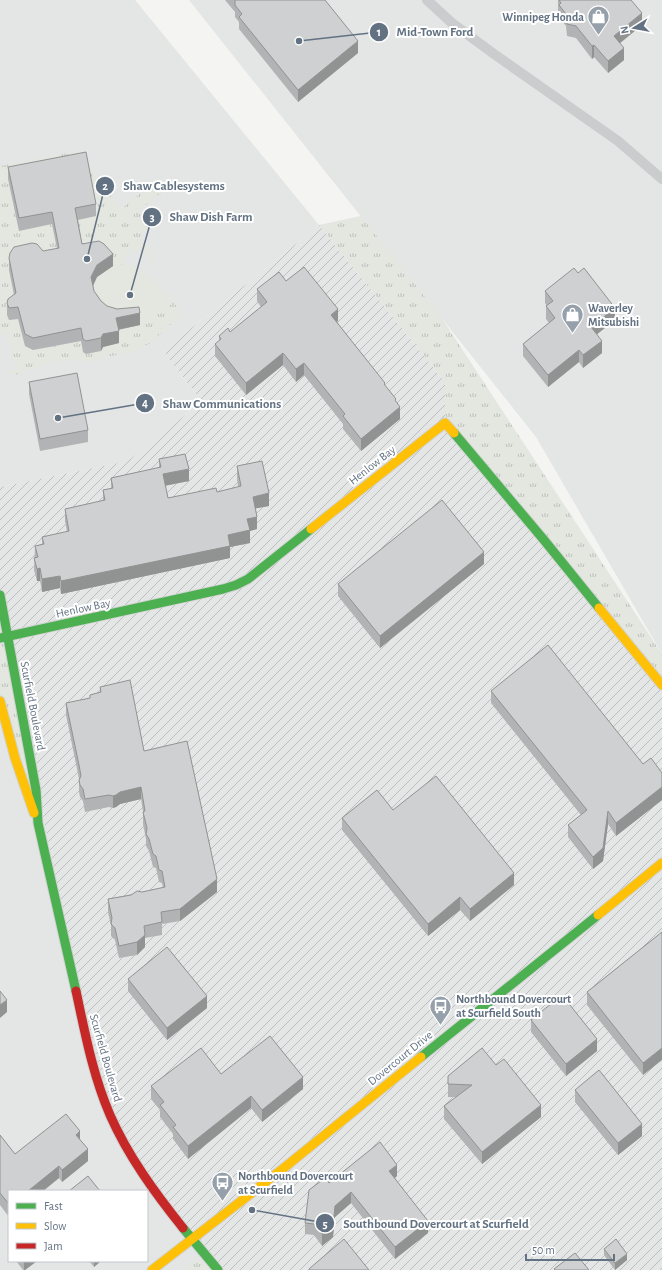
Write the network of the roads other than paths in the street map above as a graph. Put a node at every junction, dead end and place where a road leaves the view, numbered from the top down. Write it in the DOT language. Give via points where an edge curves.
graph roads {
  1 [pos="427,0"];
  2 [pos="662,180"];
  3 [pos="0,595"];
  4 [pos="4,638"];
  5 [pos="662,685"];
  6 [pos="0,701"];
  7 [pos="38,823"];
  8 [pos="662,863"];
  9 [pos="192,1238"];
  10 [pos="152,1270"];
  11 [pos="218,1270"];
  1 -- 2 [label="street" via="494,54 618,140"];
  3 -- 4 [label="street, Scurfield Boulevard"];
  4 -- 5 [label="street, Henlow Bay" via="236,585 248,579 445,423"];
  4 -- 7 [label="street, Scurfield Boulevard" via="36,790"];
  6 -- 7 [label="street, Scurfield Boulevard" via="23,786"];
  7 -- 9 [label="street, Scurfield Boulevard" via="90,1054 110,1114 138,1168"];
  8 -- 9 [label="street, Dovercourt Drive" via="285,1167"];
  9 -- 10 [label="street, Dovercourt Drive"];
  9 -- 11 [label="street, Scurfield Boulevard"];
}
